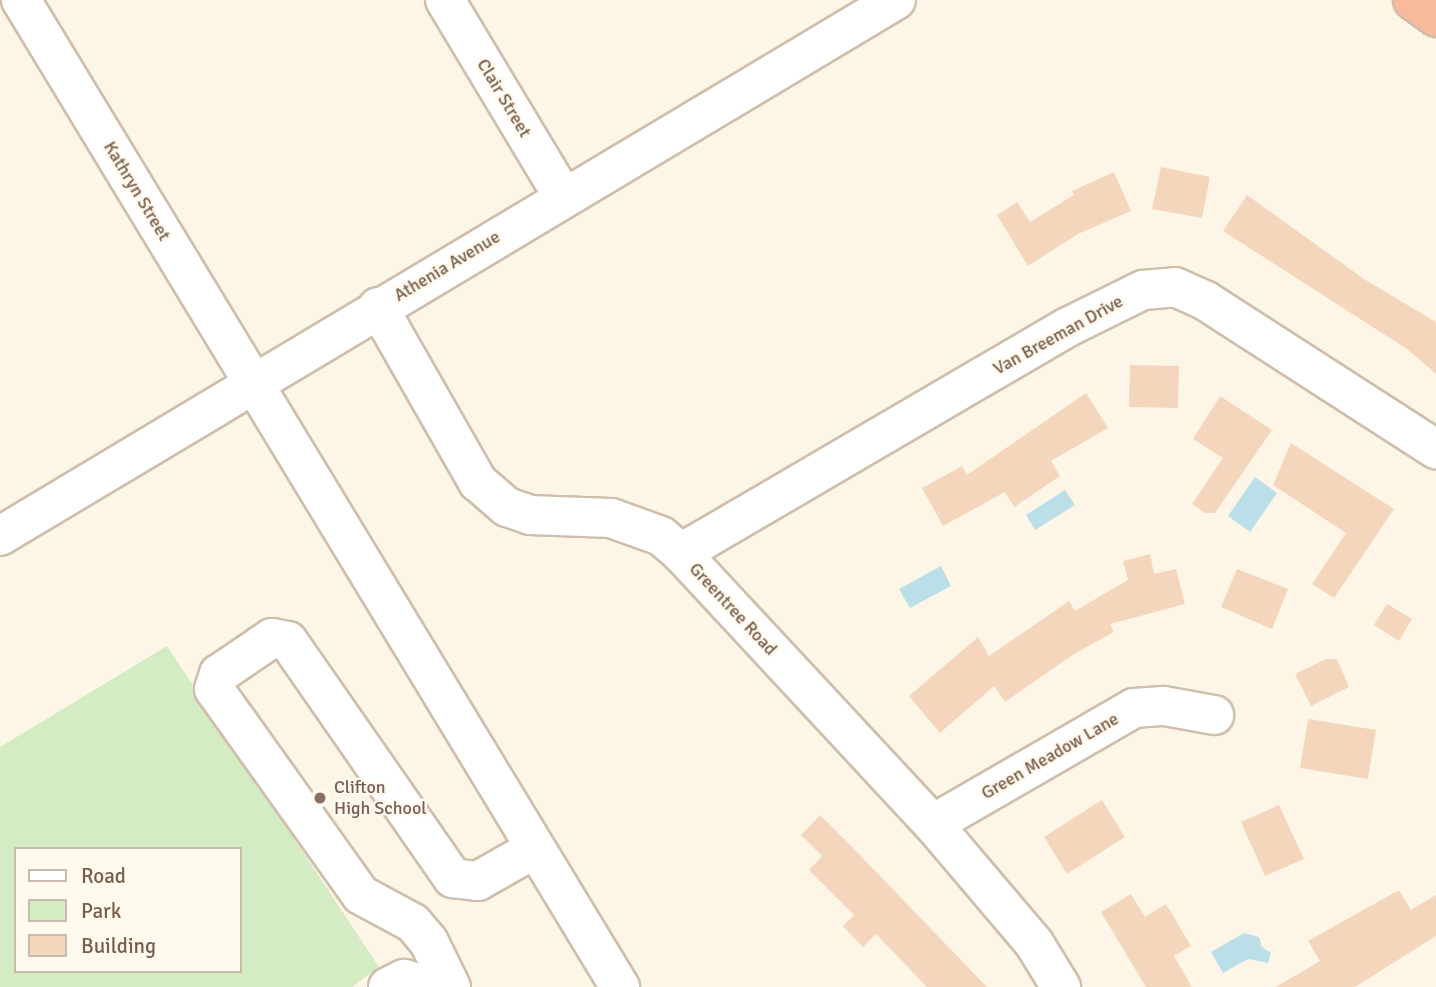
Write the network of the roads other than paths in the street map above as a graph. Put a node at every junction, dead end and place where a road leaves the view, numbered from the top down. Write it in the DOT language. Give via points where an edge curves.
graph roads {
  1 [pos="22,0"];
  2 [pos="445,0"];
  3 [pos="1413,0"];
  4 [pos="881,4"];
  5 [pos="1436,17"];
  6 [pos="562,197"];
  7 [pos="378,307"];
  8 [pos="253,382"];
  9 [pos="1436,449"];
  10 [pos="0,536"];
  11 [pos="681,552"];
  12 [pos="1214,715"];
  13 [pos="933,824"];
  14 [pos="534,849"];
  15 [pos="388,987"];
  16 [pos="430,987"];
  17 [pos="451,987"];
  18 [pos="620,987"];
  19 [pos="1061,987"];
  1 -- 8 [label="street, Kathryn Street"];
  2 -- 6 [label="street, Clair Street"];
  3 -- 5 [label="highway"];
  4 -- 6 [label="street, Athenia Avenue"];
  6 -- 7 [label="street, Athenia Avenue"];
  7 -- 8 [label="street, Athenia Avenue"];
  7 -- 11 [label="street, Greentree Road" via="458,455 478,482 507,508 530,515 611,518 661,536"];
  8 -- 10 [label="street, Athenia Avenue"];
  8 -- 14 [label="street, Kathryn Street"];
  9 -- 11 [label="street, Van Breeman Drive" via="1206,301 1175,287 1143,289 1069,327"];
  11 -- 13 [label="street, Greentree Road"];
  12 -- 13 [label="street, Green Meadow Lane" via="1164,706 1134,708"];
  13 -- 19 [label="street, Greentree Road" via="1034,943"];
  14 -- 17 [label="street" via="478,881 453,878 288,640 272,639 219,674 214,689 361,895 413,923 429,942"];
  14 -- 18 [label="street, Kathryn Street"];
  15 -- 16 [label="street" via="404,979"];
}
